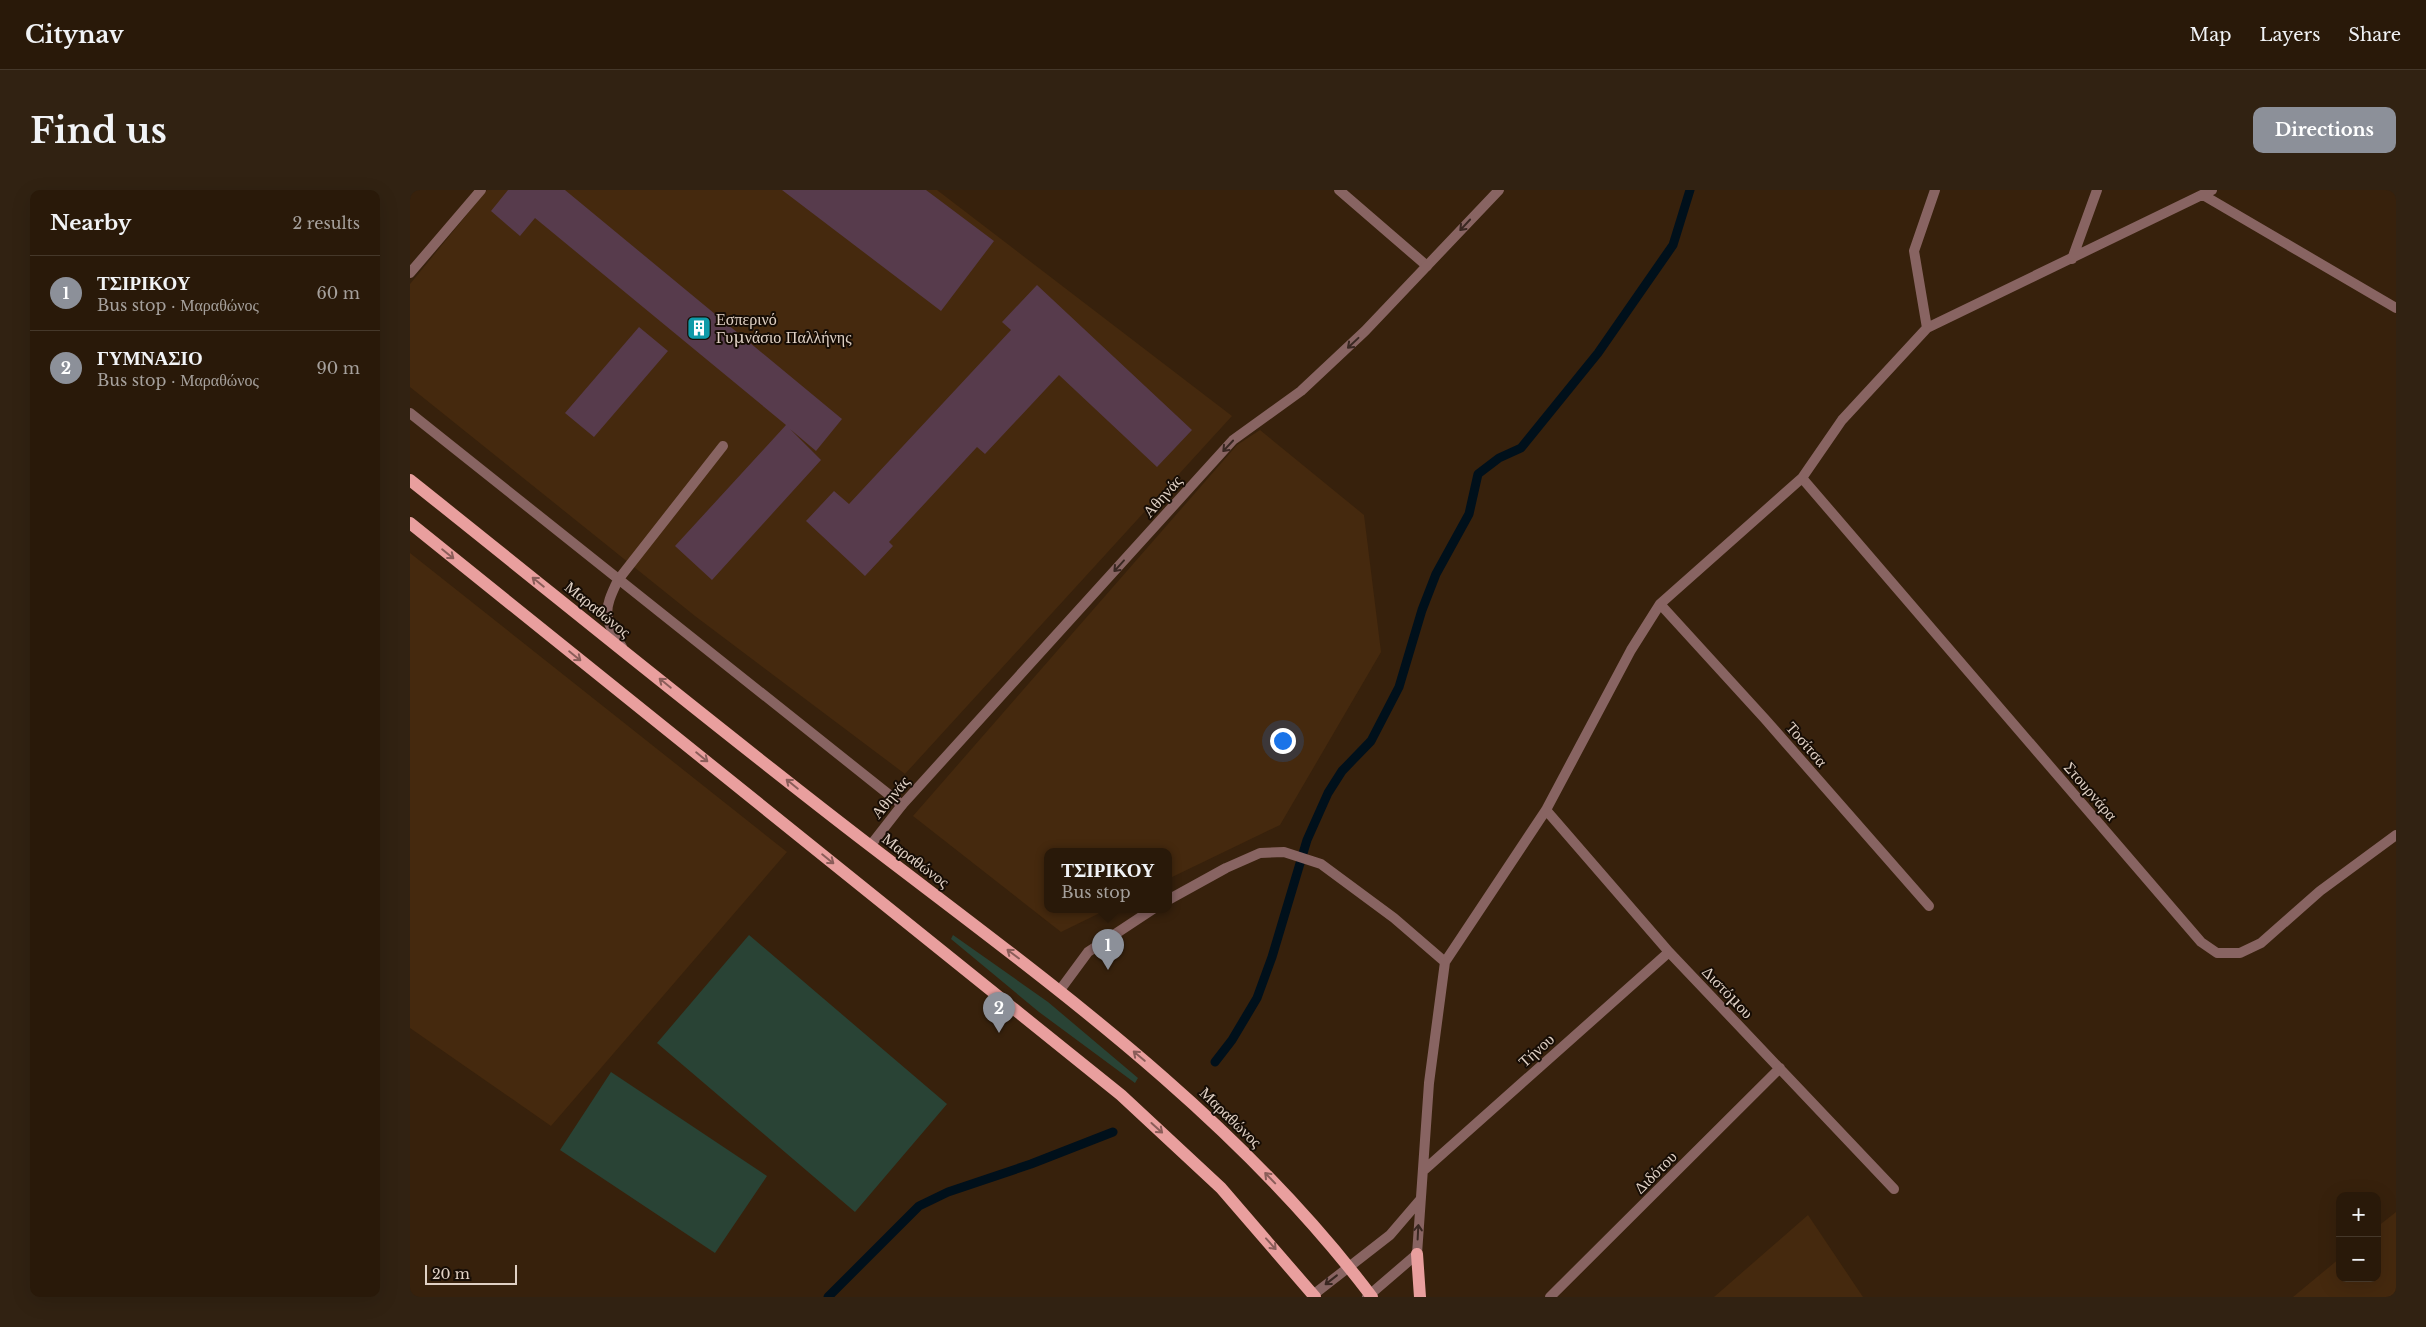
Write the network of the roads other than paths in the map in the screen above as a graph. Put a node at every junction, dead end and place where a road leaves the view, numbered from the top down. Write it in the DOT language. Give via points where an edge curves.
graph roads {
  1 [pos="480,190"];
  2 [pos="1339,190"];
  3 [pos="1499,190"];
  4 [pos="1935,190"];
  5 [pos="2097,190"];
  6 [pos="2207,193"];
  7 [pos="2072,259"];
  8 [pos="1427,266"];
  9 [pos="410,273"];
  10 [pos="2396,308"];
  11 [pos="1927,328"];
  12 [pos="410,413"];
  13 [pos="723,446"];
  14 [pos="1802,478"];
  15 [pos="410,480"];
  16 [pos="410,523"];
  17 [pos="618,580"];
  18 [pos="1660,604"];
  19 [pos="626,652"];
  20 [pos="902,805"];
  21 [pos="1546,810"];
  22 [pos="2396,835"];
  23 [pos="870,846"];
  24 [pos="1172,898"];
  25 [pos="1929,906"];
  26 [pos="1147,913"];
  27 [pos="1669,952"];
  28 [pos="1445,962"];
  29 [pos="1060,990"];
  30 [pos="1780,1068"];
  31 [pos="1423,1171"];
  32 [pos="1894,1189"];
  33 [pos="1420,1200"];
  34 [pos="1417,1254"];
  35 [pos="1349,1266"];
  36 [pos="1314,1296"];
  37 [pos="1370,1296"];
  38 [pos="1420,1297"];
  39 [pos="1550,1297"];
  1 -- 9 [label="street"];
  2 -- 8 [label="street"];
  3 -- 8 [label="street, Αθηνάς, one-way"];
  4 -- 11 [label="street" via="1914,251"];
  5 -- 7 [label="street"];
  6 -- 7 [label="street"];
  6 -- 10 [label="street"];
  7 -- 11 [label="street"];
  8 -- 20 [label="street, Αθηνάς, one-way" via="1301,391 1233,440"];
  11 -- 14 [label="street" via="1842,420"];
  12 -- 17 [label="street"];
  13 -- 17 [label="street"];
  14 -- 18 [label="street"];
  14 -- 22 [label="street, Στουρνάρα" via="2201,942 2217,953 2240,953 2261,944 2320,891"];
  19 -- 15 [label="main road, Μαραθώνος, one-way"];
  16 -- 36 [label="main road, one-way" via="1121,1095 1221,1188"];
  17 -- 19 [label="street" via="606,604 609,626"];
  17 -- 20 [label="street"];
  18 -- 21 [label="street" via="1631,650"];
  18 -- 25 [label="street, Τοσίτσα"];
  23 -- 19 [label="main road, Μαραθώνος, one-way"];
  20 -- 23 [label="street, Αθηνάς"];
  21 -- 27 [label="street, Διστόμου"];
  21 -- 28 [label="street"];
  29 -- 23 [label="main road, Μαραθώνος, one-way"];
  24 -- 28 [label="street" via="1260,853 1284,852 1321,864 1394,918"];
  26 -- 29 [label="street" via="1088,952"];
  27 -- 30 [label="street, Διστόμου"];
  27 -- 31 [label="street, Τήνου"];
  28 -- 31 [label="street"];
  35 -- 29 [label="main road, Μαραθώνος, one-way" via="1290,1198 1177,1087"];
  30 -- 32 [label="street, Διστόμου"];
  30 -- 39 [label="street, Διδότου"];
  31 -- 33 [label="street"];
  34 -- 33 [label="street, one-way"];
  33 -- 35 [label="street" via="1390,1235"];
  34 -- 37 [label="street"];
  34 -- 38 [label="main road"];
  35 -- 36 [label="street, one-way"];
  35 -- 37 [label="main road, Μαραθώνος"];
}
